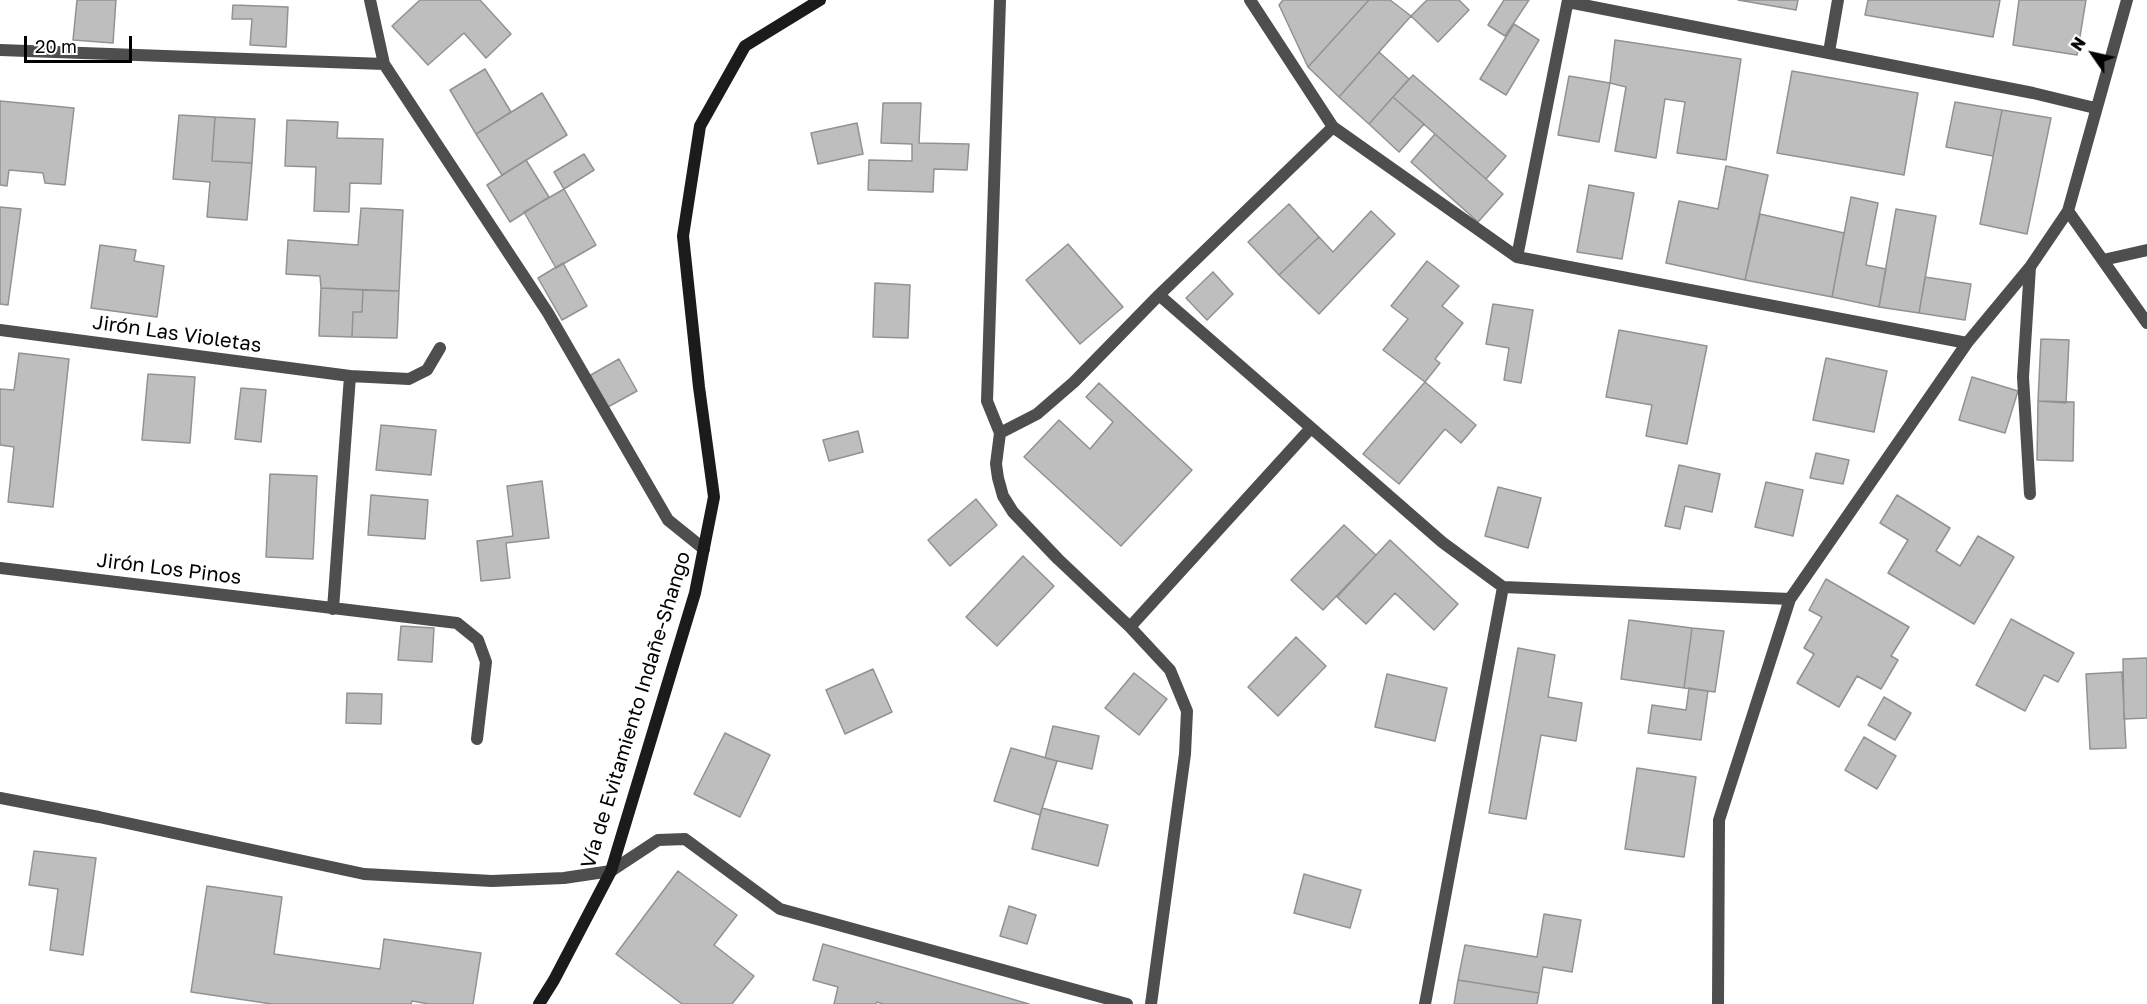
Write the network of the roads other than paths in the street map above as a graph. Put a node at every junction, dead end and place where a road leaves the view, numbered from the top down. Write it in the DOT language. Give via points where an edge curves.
graph roads {
  1 [pos="370,0"];
  2 [pos="820,0"];
  3 [pos="1000,0"];
  4 [pos="1250,0"];
  5 [pos="1838,0"];
  6 [pos="2127,0"];
  7 [pos="1568,1"];
  8 [pos="0,50"];
  9 [pos="1829,52"];
  10 [pos="384,64"];
  11 [pos="2095,108"];
  12 [pos="1333,127"];
  13 [pos="2068,211"];
  14 [pos="2147,250"];
  15 [pos="1516,257"];
  16 [pos="2103,260"];
  17 [pos="2030,267"];
  18 [pos="1159,295"];
  19 [pos="2147,323"];
  20 [pos="0,330"];
  21 [pos="1967,343"];
  22 [pos="440,348"];
  23 [pos="350,376"];
  24 [pos="1310,429"];
  25 [pos="1000,433"];
  26 [pos="2030,495"];
  27 [pos="704,549"];
  28 [pos="0,568"];
  29 [pos="1503,587"];
  30 [pos="1790,599"];
  31 [pos="333,609"];
  32 [pos="1130,627"];
  33 [pos="477,740"];
  34 [pos="0,798"];
  35 [pos="611,871"];
  36 [pos="539,1004"];
  37 [pos="1127,1004"];
  38 [pos="1151,1004"];
  39 [pos="1425,1004"];
  40 [pos="1718,1004"];
  1 -- 10 [label="street"];
  2 -- 27 [label="main road, Vía de Evitamiento Indañe-Shango" via="746,46 700,126 683,236 714,497"];
  3 -- 25 [label="street" via="987,392"];
  4 -- 12 [label="street"];
  5 -- 9 [label="street"];
  6 -- 11 [label="street"];
  7 -- 9 [label="street"];
  7 -- 15 [label="street"];
  8 -- 10 [label="street"];
  9 -- 11 [label="street"];
  10 -- 27 [label="street" via="548,313 668,520"];
  11 -- 13 [label="street"];
  12 -- 15 [label="street"];
  12 -- 18 [label="street"];
  13 -- 16 [label="street"];
  13 -- 17 [label="street"];
  14 -- 16 [label="street"];
  15 -- 21 [label="street"];
  16 -- 19 [label="street"];
  17 -- 21 [label="street"];
  17 -- 26 [label="street" via="2023,377"];
  18 -- 24 [label="street"];
  18 -- 25 [label="street" via="1074,382 1037,414"];
  20 -- 23 [label="street, Jirón Las Violetas"];
  21 -- 30 [label="street"];
  22 -- 23 [label="street, Jirón Las Violetas" via="427,370 409,379"];
  23 -- 31 [label="street"];
  24 -- 29 [label="street" via="1442,542"];
  24 -- 32 [label="street"];
  25 -- 32 [label="street" via="998,478 1013,512"];
  27 -- 35 [label="main road, Vía de Evitamiento Indañe-Shango" via="696,593"];
  28 -- 31 [label="street, Jirón Los Pinos"];
  29 -- 30 [label="street"];
  29 -- 39 [label="street"];
  30 -- 40 [label="street" via="1719,820"];
  31 -- 33 [label="street, Jirón Los Pinos" via="458,623 478,640 486,662"];
  32 -- 38 [label="street" via="1170,670 1187,711 1185,754"];
  34 -- 35 [label="street" via="364,874 492,882"];
  35 -- 36 [label="main road, Vía de Evitamiento Indañe-Shango"];
  35 -- 37 [label="street" via="658,840 686,839 780,909"];
}
